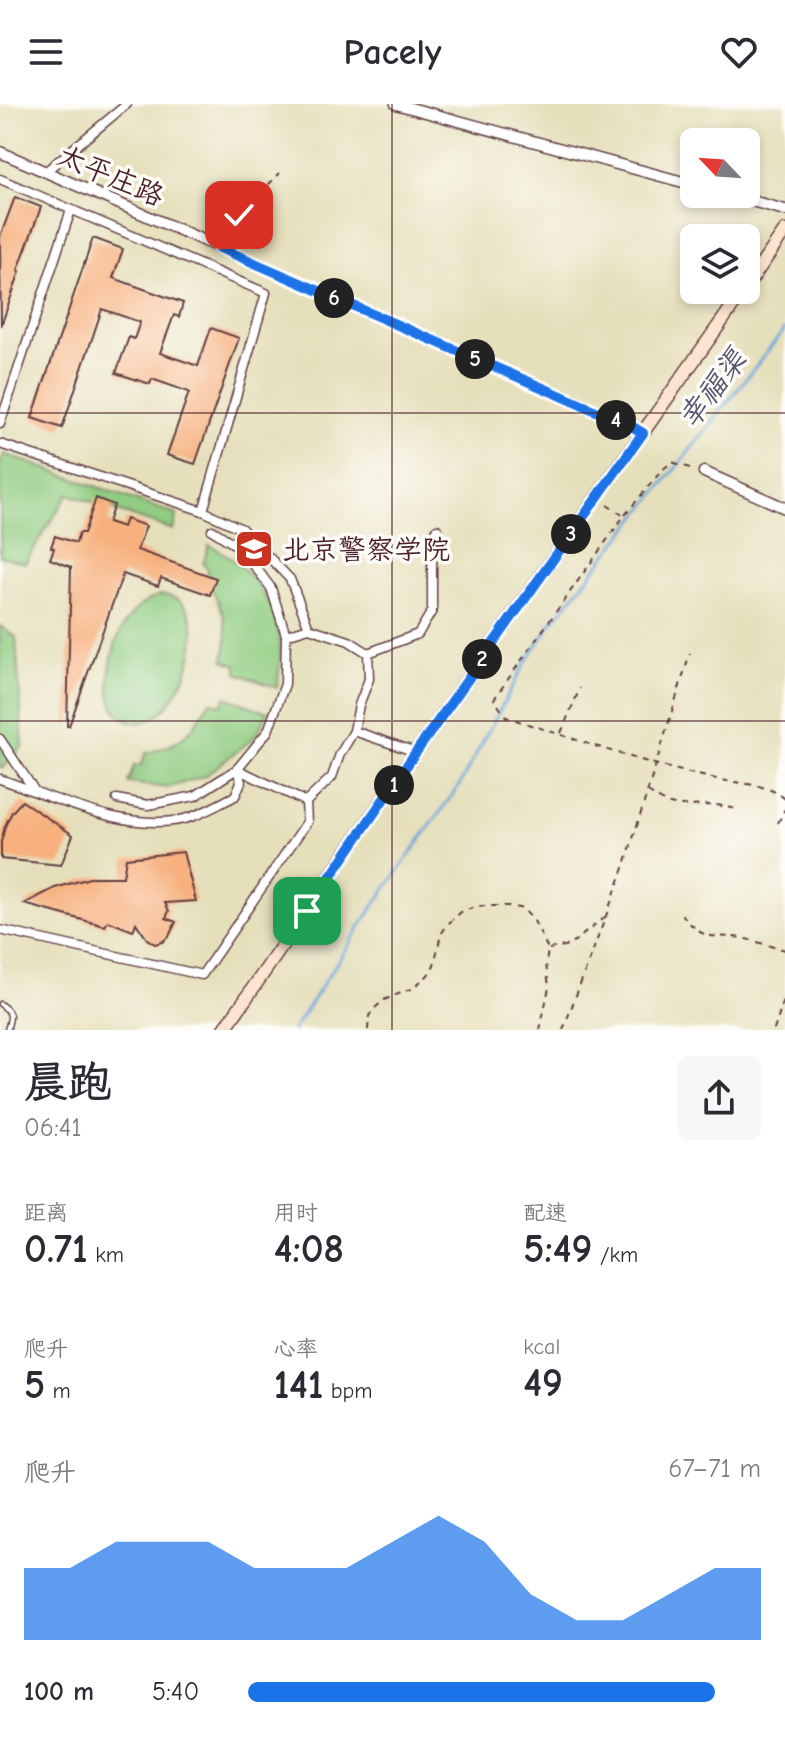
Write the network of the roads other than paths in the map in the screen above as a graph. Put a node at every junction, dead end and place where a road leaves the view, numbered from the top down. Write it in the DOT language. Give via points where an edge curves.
graph roads {
  1 [pos="127,104"];
  2 [pos="396,104"];
  3 [pos="0,152"];
  4 [pos="45,172"];
  5 [pos="0,179"];
  6 [pos="680,181"];
  7 [pos="760,203"];
  8 [pos="71,210"];
  9 [pos="785,210"];
  10 [pos="785,231"];
  11 [pos="760,267"];
  12 [pos="734,304"];
  13 [pos="0,424"];
  14 [pos="643,433"];
  15 [pos="0,445"];
  16 [pos="704,472"];
  17 [pos="785,508"];
  18 [pos="203,511"];
  19 [pos="437,529"];
  20 [pos="212,530"];
  21 [pos="309,628"];
  22 [pos="286,635"];
  23 [pos="368,653"];
  24 [pos="354,731"];
  25 [pos="0,739"];
  26 [pos="416,752"];
  27 [pos="237,769"];
  28 [pos="0,779"];
  29 [pos="34,791"];
  30 [pos="117,799"];
  31 [pos="306,802"];
  32 [pos="0,930"];
  33 [pos="0,1004"];
  34 [pos="7,1030"];
  35 [pos="224,1030"];
  1 -- 4 [label="street"];
  2 -- 6 [label="street"];
  3 -- 4 [label="street, 太平庄路"];
  4 -- 14 [label="street, 太平庄路"];
  5 -- 8 [label="street"];
  7 -- 9 [label="street"];
  8 -- 13 [label="street"];
  8 -- 18 [label="street" via="266,293"];
  10 -- 11 [label="main road"];
  12 -- 14 [label="main road"];
  14 -- 26 [label="main road"];
  15 -- 18 [label="street"];
  16 -- 17 [label="street"];
  18 -- 21 [label="street" via="242,529 290,579"];
  19 -- 23 [label="street" via="432,611 418,634"];
  20 -- 22 [label="street" via="242,549 271,588"];
  21 -- 22 [label="street"];
  21 -- 23 [label="street"];
  22 -- 27 [label="street" via="285,684 268,731"];
  23 -- 24 [label="street" via="369,679"];
  24 -- 26 [label="street"];
  24 -- 31 [label="street" via="332,777"];
  25 -- 29 [label="street"];
  26 -- 35 [label="main road"];
  27 -- 29 [label="street" via="241,782 235,796 190,818 162,822 103,815"];
  27 -- 30 [label="street" via="195,796 148,805"];
  27 -- 31 [label="street"];
  28 -- 29 [label="street"];
  31 -- 32 [label="street" via="307,822 202,975"];
  33 -- 34 [label="lane" via="11,1017"];
}
